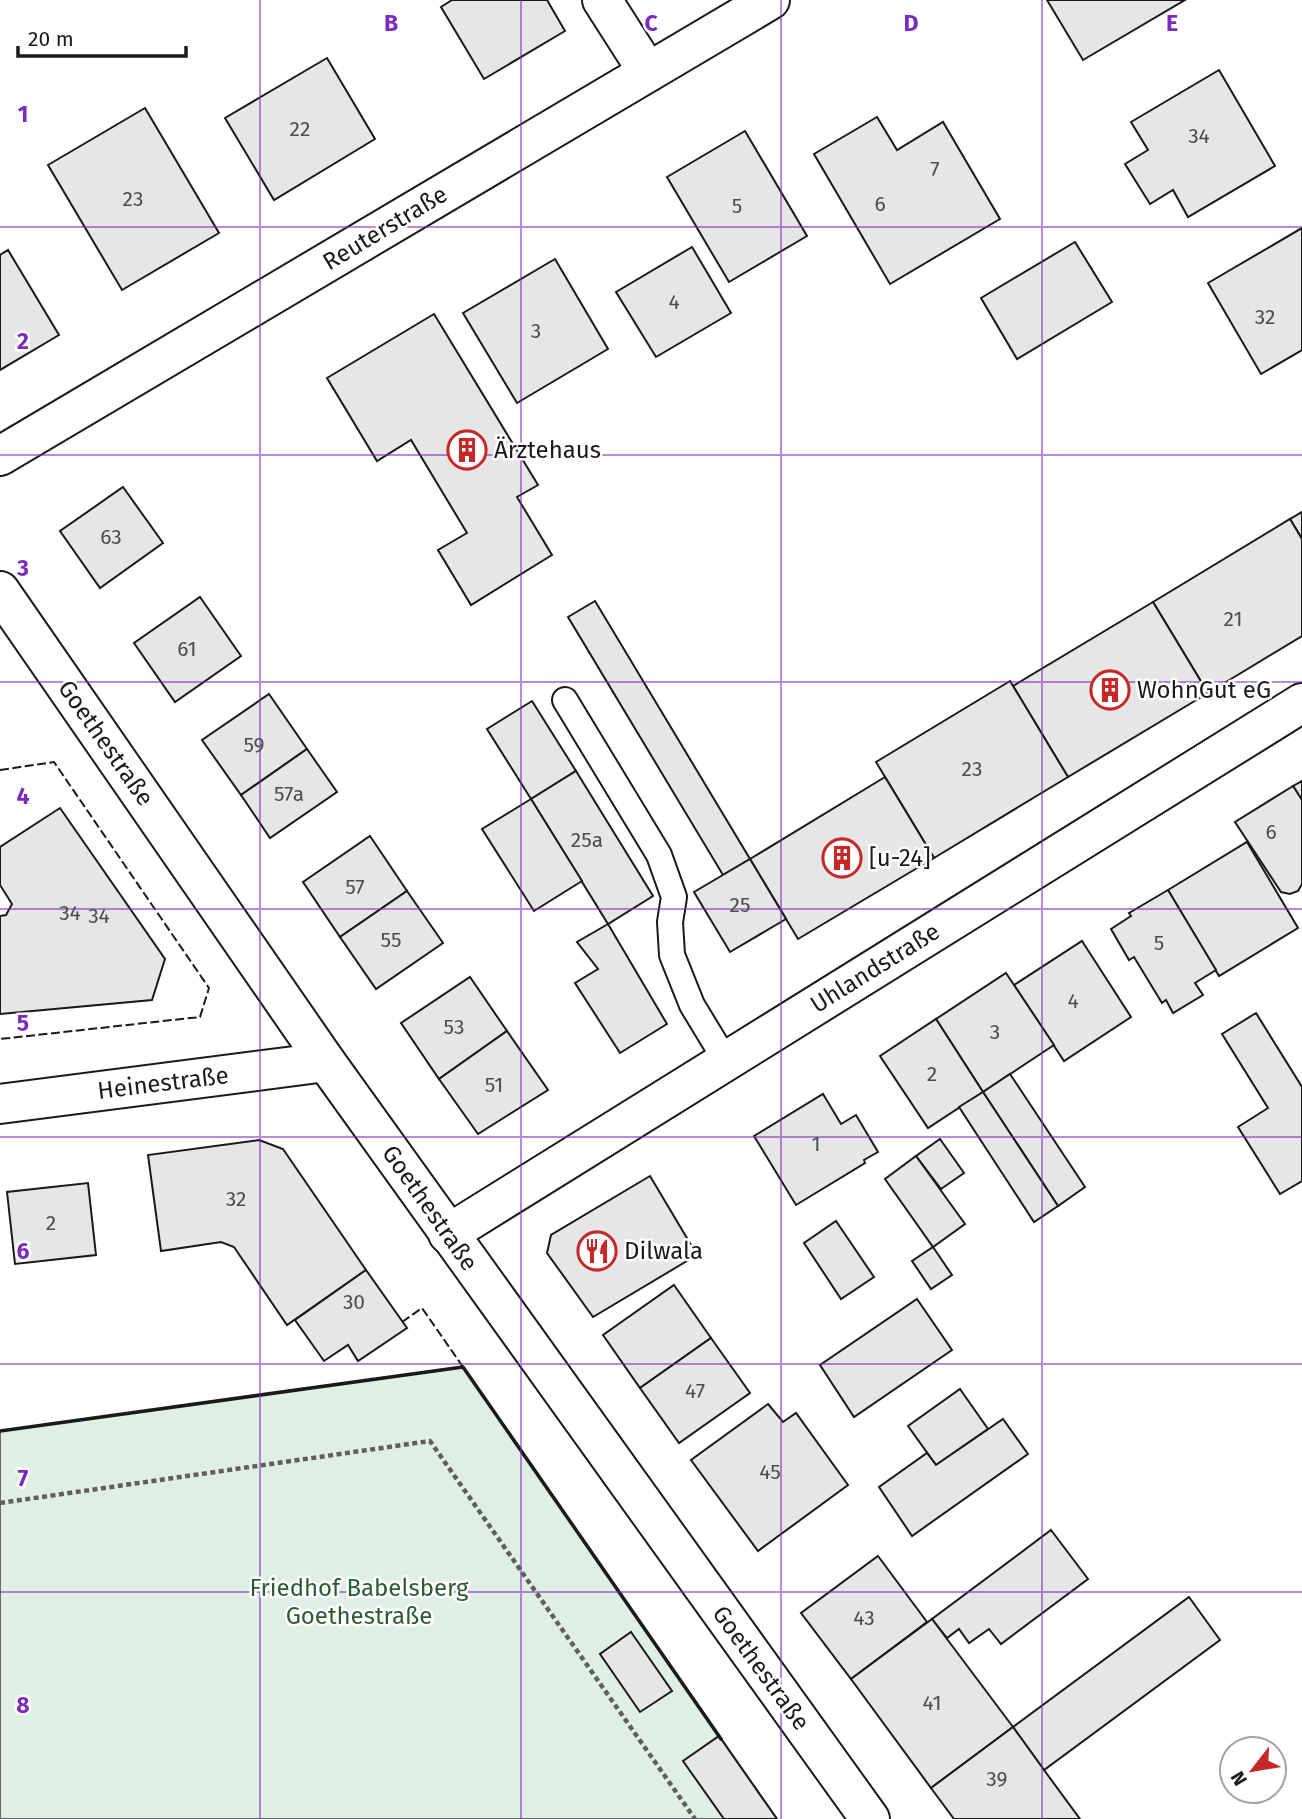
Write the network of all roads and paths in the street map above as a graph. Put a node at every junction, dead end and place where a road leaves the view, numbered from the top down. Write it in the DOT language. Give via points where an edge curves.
graph roads {
  1 [pos="602,0"];
  2 [pos="770,0"];
  3 [pos="648,72"];
  4 [pos="0,456"];
  5 [pos="0,591"];
  6 [pos="565,700"];
  7 [pos="1302,703"];
  8 [pos="726,1061"];
  9 [pos="326,1062"];
  10 [pos="0,1104"];
  11 [pos="448,1234"];
  12 [pos="0,1503"];
  13 [pos="695,1819"];
  14 [pos="870,1819"];
  1 -- 3 [label="street"];
  2 -- 3 [label="street, Reuterstraße"];
  3 -- 4 [label="street, Reuterstraße"];
  5 -- 9 [label="street, Goethestraße"];
  6 -- 8 [label="lane" via="659,855 674,897 672,955 692,1005"];
  7 -- 8 [label="street, Uhlandstraße"];
  8 -- 11 [label="street, Uhlandstraße"];
  9 -- 10 [label="street, Heinestraße"];
  9 -- 11 [label="street, Goethestraße"];
  11 -- 14 [label="street, Goethestraße"];
  12 -- 13 [label="path" via="430,1441"];
}
